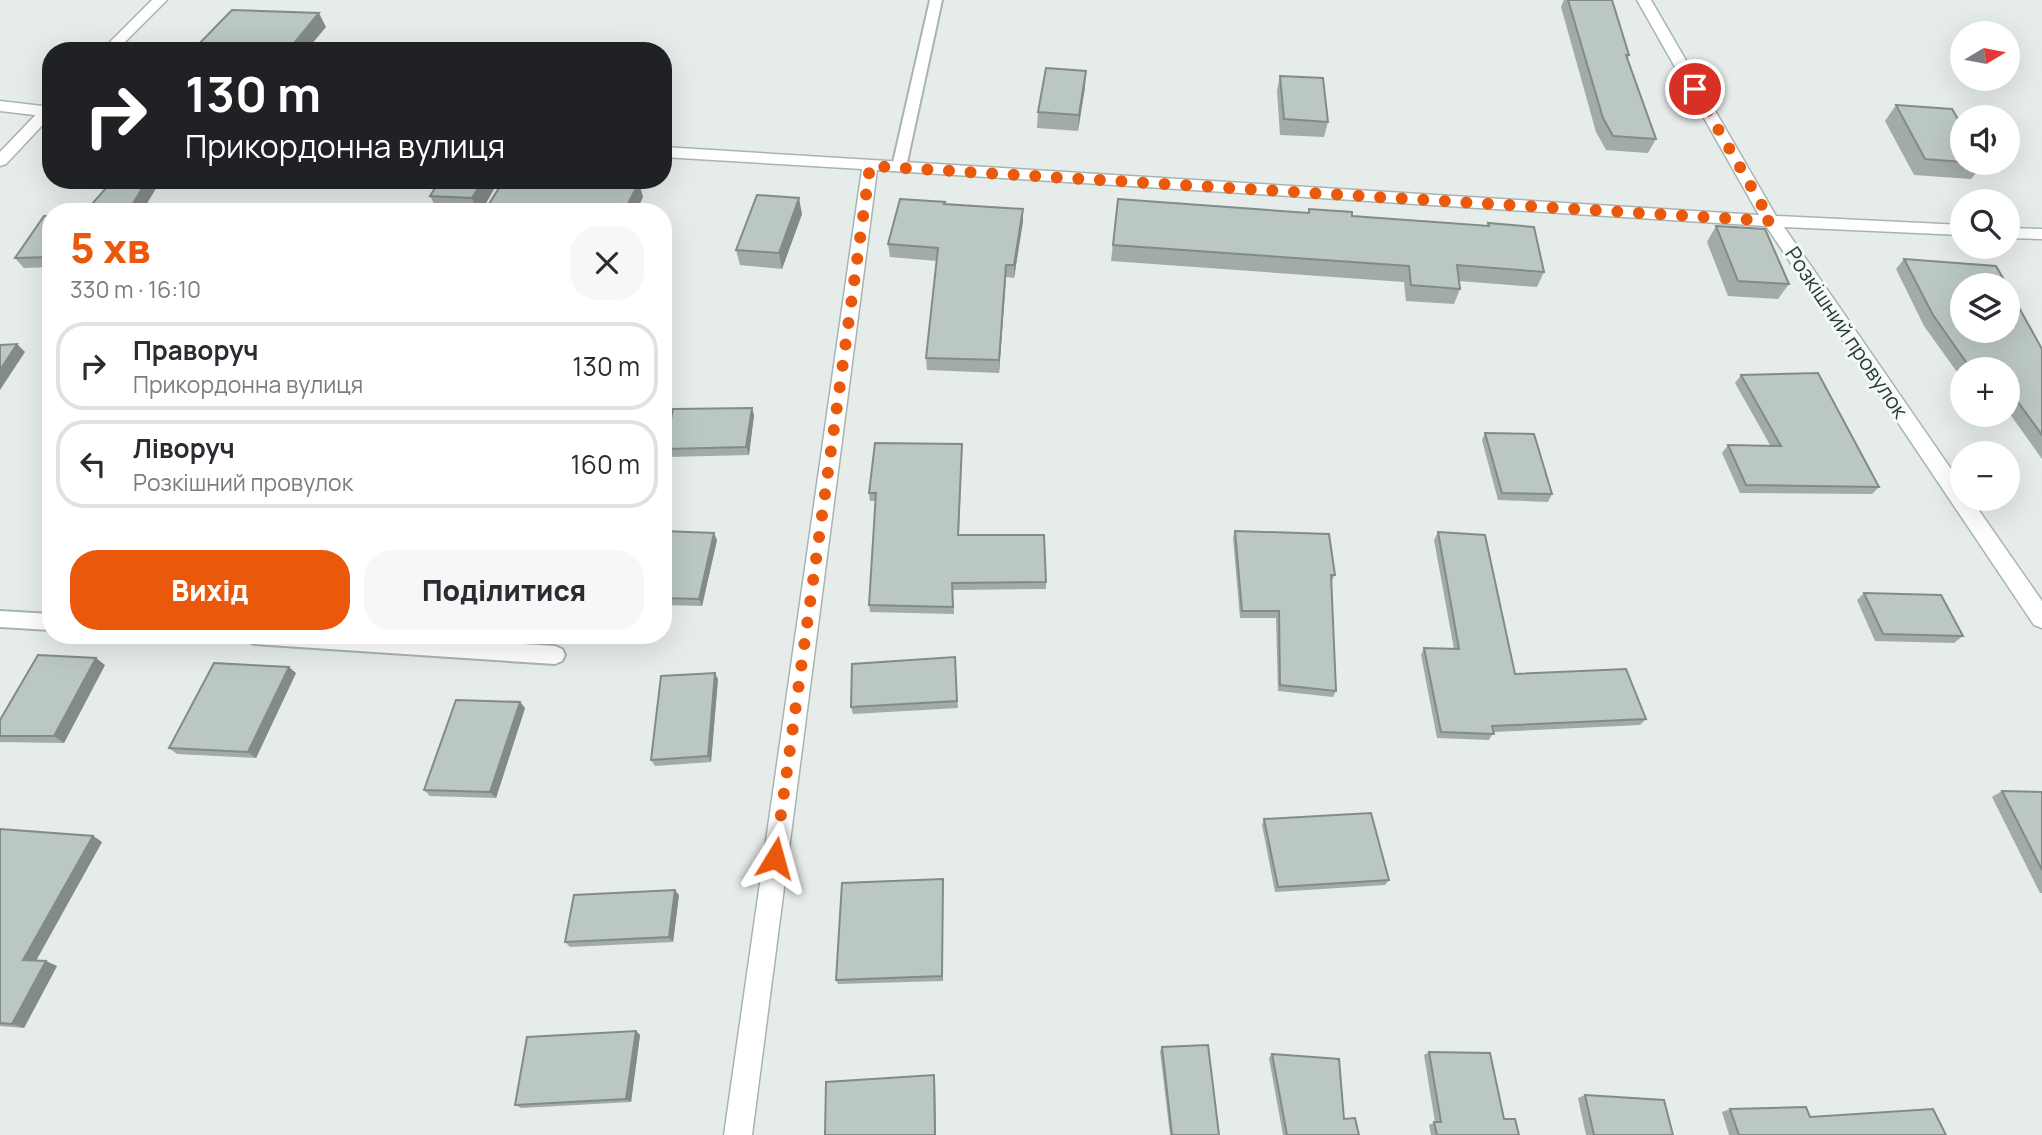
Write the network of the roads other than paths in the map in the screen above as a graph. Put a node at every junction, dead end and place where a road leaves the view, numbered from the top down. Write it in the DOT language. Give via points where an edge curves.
graph roads {
  1 [pos="160,0"];
  2 [pos="936,0"];
  3 [pos="1644,0"];
  4 [pos="117,42"];
  5 [pos="0,106"];
  6 [pos="42,109"];
  7 [pos="42,117"];
  8 [pos="672,153"];
  9 [pos="0,161"];
  10 [pos="870,166"];
  11 [pos="899,167"];
  12 [pos="1771,221"];
  13 [pos="1950,229"];
  14 [pos="2020,233"];
  15 [pos="2042,234"];
  16 [pos="0,619"];
  17 [pos="2042,619"];
  18 [pos="42,621"];
  19 [pos="397,644"];
  20 [pos="555,654"];
  21 [pos="738,1135"];
  1 -- 4 [label="street"];
  2 -- 11 [label="lane"];
  3 -- 12 [label="street, Розкішний провулок"];
  5 -- 6 [label="street"];
  7 -- 9 [label="street"];
  8 -- 10 [label="street"];
  10 -- 11 [label="street"];
  10 -- 21 [label="street"];
  11 -- 12 [label="street"];
  12 -- 13 [label="street"];
  12 -- 17 [label="street, Розкішний провулок"];
  14 -- 15 [label="street"];
  16 -- 18 [label="lane"];
  19 -- 20 [label="lane"];
}
